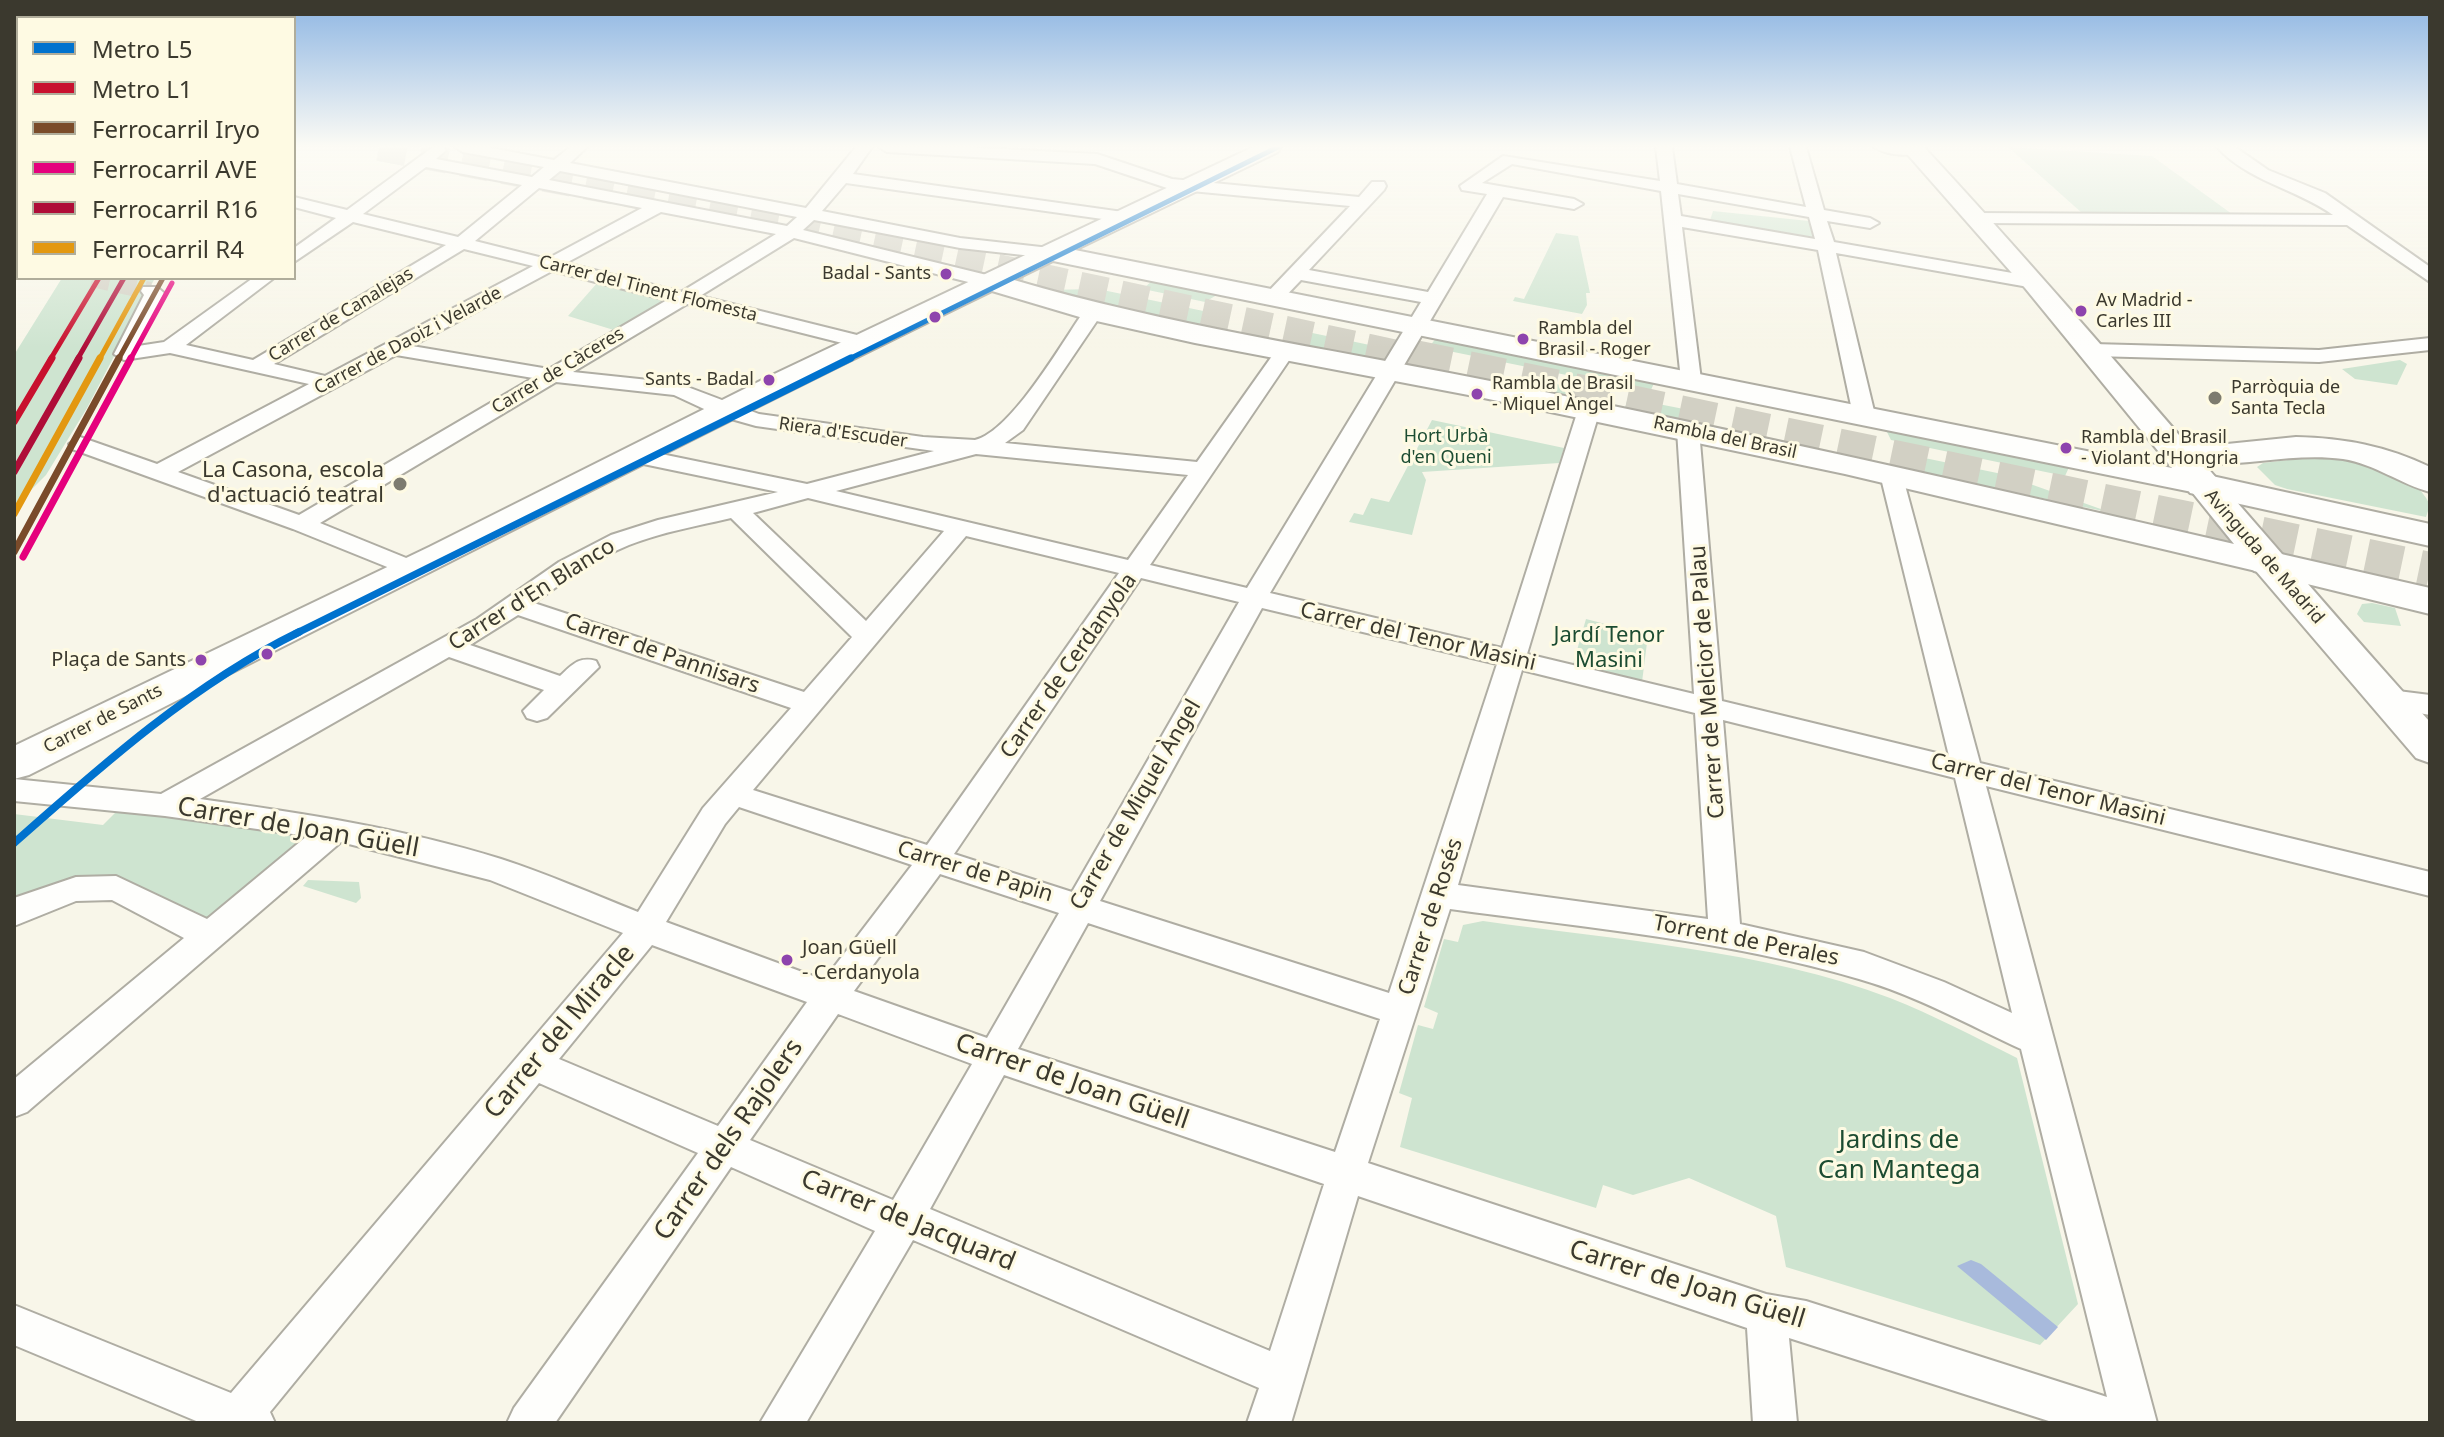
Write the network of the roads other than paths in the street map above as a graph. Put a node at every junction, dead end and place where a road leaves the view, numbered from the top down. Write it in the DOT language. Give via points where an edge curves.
graph roads {
  1 [pos="347,214"];
  2 [pos="496,214"];
  3 [pos="645,214"];
  4 [pos="696,214"];
  5 [pos="811,214"];
  6 [pos="1103,214"];
  7 [pos="1130,214"];
  8 [pos="1351,214"];
  9 [pos="1484,214"];
  10 [pos="1673,214"];
  11 [pos="1817,214"];
  12 [pos="1973,214"];
  13 [pos="2341,214"];
  14 [pos="351,215"];
  15 [pos="1124,217"];
  16 [pos="1977,218"];
  17 [pos="1674,220"];
  18 [pos="2349,220"];
  19 [pos="1870,223"];
  20 [pos="792,232"];
  21 [pos="462,243"];
  22 [pos="1826,247"];
  23 [pos="1050,253"];
  24 [pos="296,256"];
  25 [pos="551,265"];
  26 [pos="1295,273"];
  27 [pos="2430,276"];
  28 [pos="262,280"];
  29 [pos="992,282"];
  30 [pos="2034,282"];
  31 [pos="150,291"];
  32 [pos="683,297"];
  33 [pos="1273,298"];
  34 [pos="1435,299"];
  35 [pos="1093,312"];
  36 [pos="1419,326"];
  37 [pos="862,342"];
  38 [pos="2430,344"];
  39 [pos="170,347"];
  40 [pos="397,349"];
  41 [pos="2093,350"];
  42 [pos="1284,353"];
  43 [pos="255,367"];
  44 [pos="1388,371"];
  45 [pos="552,375"];
  46 [pos="1691,380"];
  47 [pos="330,383"];
  48 [pos="725,410"];
  49 [pos="1589,410"];
  50 [pos="1864,415"];
  51 [pos="1688,430"];
  52 [pos="80,444"];
  53 [pos="977,448"];
  54 [pos="2177,452"];
  55 [pos="2250,453"];
  56 [pos="637,456"];
  57 [pos="1201,469"];
  58 [pos="156,474"];
  59 [pos="1891,474"];
  60 [pos="2424,480"];
  61 [pos="2203,485"];
  62 [pos="807,491"];
  63 [pos="2284,504"];
  64 [pos="736,510"];
  65 [pos="301,524"];
  66 [pos="960,528"];
  67 [pos="2430,535"];
  68 [pos="2268,563"];
  69 [pos="412,569"];
  70 [pos="1136,570"];
  71 [pos="1254,598"];
  72 [pos="2430,601"];
  73 [pos="515,605"];
  74 [pos="867,636"];
  75 [pos="448,647"];
  76 [pos="1512,659"];
  77 [pos="586,667"];
  78 [pos="564,687"];
  79 [pos="2390,699"];
  80 [pos="809,704"];
  81 [pos="2430,705"];
  82 [pos="1710,707"];
  83 [pos="537,711"];
  84 [pos="2430,748"];
  85 [pos="14,764"];
  86 [pos="1968,771"];
  87 [pos="14,790"];
  88 [pos="732,794"];
  89 [pos="165,805"];
  90 [pos="336,829"];
  91 [pos="933,860"];
  92 [pos="2430,884"];
  93 [pos="1439,895"];
  94 [pos="1079,905"];
  95 [pos="14,913"];
  96 [pos="645,929"];
  97 [pos="1725,934"];
  98 [pos="210,936"];
  99 [pos="830,998"];
  100 [pos="1400,1011"];
  101 [pos="2039,1041"];
  102 [pos="996,1057"];
  103 [pos="533,1064"];
  104 [pos="14,1101"];
  105 [pos="725,1145"];
  106 [pos="1347,1176"];
  107 [pos="902,1222"];
  108 [pos="1766,1314"];
  109 [pos="14,1325"];
  110 [pos="1283,1377"];
  111 [pos="241,1421"];
  112 [pos="529,1423"];
  113 [pos="782,1423"];
  114 [pos="1269,1423"];
  115 [pos="1775,1423"];
  116 [pos="2121,1423"];
  117 [pos="2135,1423"];
  1 -- 14 [label="street, Carrer del Tinent Flomesta"];
  2 -- 21 [label="street, Carrer de Canalejas"];
  3 -- 25 [label="street, Carrer de Daoiz i Velarde"];
  4 -- 20 [label="street"];
  5 -- 20 [label="street, Carrer de Càceres"];
  5 -- 23 [label="street" via="992,249"];
  6 -- 15 [label="street"];
  7 -- 15 [label="street, Carrer de Sants"];
  8 -- 26 [label="street"];
  9 -- 34 [label="street, Carrer de Miquel Àngel"];
  10 -- 17 [label="street"];
  11 -- 19 [label="street"];
  11 -- 22 [label="street"];
  12 -- 16 [label="street, Avinguda de Madrid"];
  13 -- 18 [label="street"];
  14 -- 21 [label="street, Carrer del Tinent Flomesta"];
  14 -- 24 [label="street"];
  15 -- 23 [label="street, Carrer de Sants"];
  16 -- 18 [label="street"];
  16 -- 30 [label="street, Avinguda de Madrid"];
  17 -- 22 [label="street"];
  17 -- 46 [label="street"];
  18 -- 27 [label="street"];
  20 -- 29 [label="street"];
  20 -- 32 [label="street, Carrer de Càceres"];
  21 -- 25 [label="street, Carrer del Tinent Flomesta"];
  21 -- 43 [label="street, Carrer de Canalejas"];
  22 -- 30 [label="street"];
  22 -- 50 [label="street"];
  23 -- 29 [label="street, Carrer de Sants"];
  23 -- 33 [label="street"];
  25 -- 32 [label="street, Carrer del Tinent Flomesta"];
  25 -- 40 [label="street, Carrer de Daoiz i Velarde"];
  26 -- 33 [label="street"];
  26 -- 34 [label="street"];
  28 -- 39 [label="street"];
  29 -- 35 [label="street, Rambla del Brasil"];
  29 -- 37 [label="street, Carrer de Sants"];
  30 -- 41 [label="street, Avinguda de Madrid"];
  31 -- 39 [label="street" via="155,293 124,354"];
  32 -- 37 [label="street, Carrer del Tinent Flomesta"];
  32 -- 45 [label="street, Carrer de Càceres"];
  33 -- 36 [label="street"];
  34 -- 36 [label="street, Carrer de Miquel Àngel"];
  35 -- 42 [label="street, Rambla del Brasil"];
  35 -- 53 [label="street" via="1009,432"];
  36 -- 44 [label="street, Carrer de Miquel Àngel"];
  36 -- 46 [label="street"];
  37 -- 48 [label="street, Carrer de Sants"];
  38 -- 41 [label="street" via="2319,356"];
  39 -- 43 [label="street"];
  40 -- 45 [label="street, Riera d'Escuder"];
  40 -- 47 [label="street, Carrer de Daoiz i Velarde"];
  41 -- 54 [label="street, Avinguda de Madrid"];
  42 -- 44 [label="street, Rambla del Brasil"];
  42 -- 57 [label="street, Carrer de Cerdanyola"];
  43 -- 47 [label="street"];
  44 -- 49 [label="street, Rambla del Brasil"];
  44 -- 71 [label="street, Carrer de Miquel Àngel"];
  45 -- 48 [label="street, Riera d'Escuder" via="677,389"];
  45 -- 65 [label="street, Carrer de Càceres"];
  46 -- 50 [label="street"];
  47 -- 58 [label="street, Carrer de Daoiz i Velarde"];
  48 -- 53 [label="street, Riera d'Escuder" via="756,420"];
  48 -- 56 [label="street, Carrer de Sants"];
  49 -- 51 [label="street, Rambla del Brasil"];
  49 -- 76 [label="street, Carrer de Rosés"];
  50 -- 61 [label="street"];
  51 -- 59 [label="street, Rambla del Brasil"];
  51 -- 82 [label="street, Carrer de Melcior de Palau"];
  52 -- 58 [label="street"];
  53 -- 57 [label="street, Riera d'Escuder"];
  53 -- 62 [label="street, Carrer d'En Blanco"];
  54 -- 55 [label="main road"];
  54 -- 61 [label="street, Avinguda de Madrid"];
  55 -- 60 [label="main road" via="2296,447 2345,449 2390,461"];
  55 -- 63 [label="main road" via="2249,474 2258,487"];
  56 -- 62 [label="street, Carrer del Tenor Masini"];
  56 -- 69 [label="street, Carrer de Sants"];
  57 -- 70 [label="street, Carrer de Cerdanyola"];
  58 -- 65 [label="street"];
  59 -- 68 [label="street, Rambla del Brasil"];
  59 -- 86 [label="street"];
  61 -- 63 [label="main road"];
  61 -- 68 [label="street, Avinguda de Madrid"];
  62 -- 64 [label="street, Carrer d'En Blanco"];
  62 -- 66 [label="street, Carrer del Tenor Masini"];
  63 -- 67 [label="main road"];
  64 -- 73 [label="street, Carrer d'En Blanco" via="620,540 568,567"];
  64 -- 74 [label="street"];
  65 -- 69 [label="street"];
  66 -- 70 [label="street, Carrer del Tenor Masini"];
  66 -- 74 [label="street, Carrer del Miracle"];
  68 -- 72 [label="main road"];
  68 -- 79 [label="street, Avinguda de Madrid"];
  69 -- 85 [label="street, Carrer de Sants"];
  70 -- 71 [label="street, Carrer del Tenor Masini"];
  70 -- 91 [label="street, Carrer de Cerdanyola"];
  71 -- 76 [label="street, Carrer del Tenor Masini"];
  71 -- 94 [label="street, Carrer de Miquel Àngel"];
  73 -- 75 [label="street, Carrer d'En Blanco"];
  73 -- 80 [label="street, Carrer de Pannisars"];
  74 -- 80 [label="street, Carrer del Miracle"];
  75 -- 78 [label="street"];
  75 -- 89 [label="street, Carrer d'En Blanco"];
  76 -- 82 [label="street, Carrer del Tenor Masini"];
  76 -- 93 [label="street, Carrer de Rosés"];
  77 -- 78 [label="street"];
  78 -- 83 [label="street"];
  79 -- 81 [label="street"];
  79 -- 84 [label="street, Avinguda de Madrid"];
  80 -- 88 [label="street, Carrer del Miracle"];
  82 -- 86 [label="street, Carrer del Tenor Masini"];
  82 -- 97 [label="street, Carrer de Melcior de Palau"];
  86 -- 92 [label="street, Carrer del Tenor Masini"];
  86 -- 101 [label="street"];
  87 -- 89 [label="street, Carrer de Joan Güell"];
  88 -- 91 [label="street, Carrer de Papin"];
  88 -- 96 [label="street, Carrer del Miracle"];
  89 -- 90 [label="street, Carrer de Joan Güell"];
  90 -- 96 [label="street, Carrer de Joan Güell" via="497,870"];
  90 -- 98 [label="street"];
  91 -- 94 [label="street, Carrer de Papin"];
  91 -- 99 [label="street, Carrer dels Rajolers"];
  93 -- 97 [label="street, Torrent de Perales"];
  93 -- 100 [label="street, Carrer de Rosés"];
  94 -- 100 [label="street, Carrer de Papin"];
  94 -- 102 [label="street, Carrer de Miquel Àngel"];
  95 -- 98 [label="street" via="76,889 116,888"];
  96 -- 99 [label="street, Carrer de Joan Güell"];
  96 -- 103 [label="street, Carrer del Miracle"];
  97 -- 101 [label="street, Torrent de Perales" via="1864,966"];
  98 -- 104 [label="street"];
  99 -- 102 [label="street, Carrer de Joan Güell"];
  99 -- 105 [label="street, Carrer dels Rajolers"];
  100 -- 106 [label="street, Carrer de Rosés"];
  101 -- 117 [label="street"];
  102 -- 106 [label="street, Carrer de Joan Güell"];
  102 -- 107 [label="street, Carrer de Miquel Àngel"];
  103 -- 105 [label="street, Carrer de Jacquard"];
  103 -- 111 [label="street, Carrer del Miracle"];
  105 -- 107 [label="street, Carrer de Jacquard"];
  105 -- 112 [label="street, Carrer dels Rajolers"];
  106 -- 108 [label="street, Carrer de Joan Güell"];
  106 -- 110 [label="street, Carrer de Rosés"];
  107 -- 110 [label="street, Carrer de Jacquard" via="916,1222"];
  107 -- 113 [label="street, Carrer de Miquel Àngel"];
  108 -- 115 [label="street"];
  108 -- 116 [label="street, Carrer de Joan Güell" via="1806,1321"];
  109 -- 111 [label="street"];
  110 -- 114 [label="street, Carrer de Rosés"];
}
